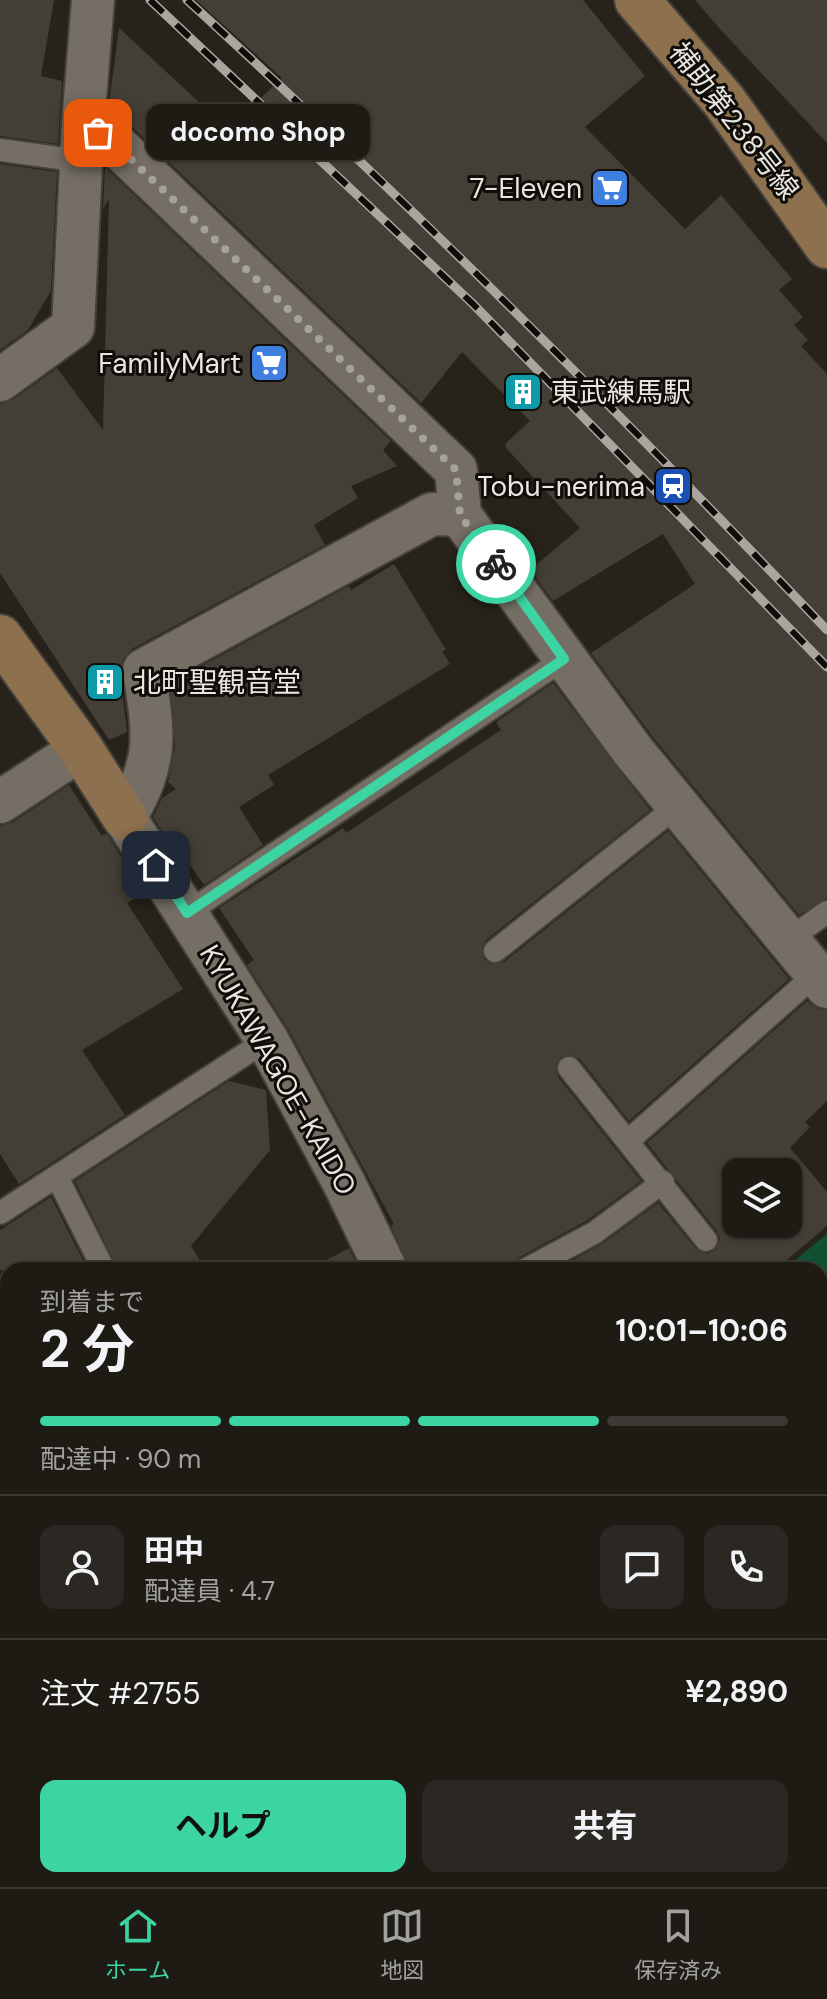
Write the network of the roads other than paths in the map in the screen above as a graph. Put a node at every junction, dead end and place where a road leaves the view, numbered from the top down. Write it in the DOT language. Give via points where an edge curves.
graph roads {
  1 [pos="93,0"];
  2 [pos="637,0"];
  3 [pos="82,143"];
  4 [pos="0,150"];
  5 [pos="827,246"];
  6 [pos="0,380"];
  7 [pos="460,515"];
  8 [pos="0,637"];
  9 [pos="564,659"];
  10 [pos="81,749"];
  11 [pos="0,802"];
  12 [pos="677,806"];
  13 [pos="125,818"];
  14 [pos="827,912"];
  15 [pos="187,913"];
  16 [pos="788,940"];
  17 [pos="495,951"];
  18 [pos="821,981"];
  19 [pos="267,1040"];
  20 [pos="569,1068"];
  21 [pos="628,1141"];
  22 [pos="57,1177"];
  23 [pos="663,1182"];
  24 [pos="0,1213"];
  25 [pos="706,1240"];
  26 [pos="100,1262"];
  27 [pos="382,1262"];
  28 [pos="540,1262"];
  29 [pos="0,1836"];
  30 [pos="0,1849"];
  1 -- 3 [label="street"];
  2 -- 5 [label="street, 補助第238号線" via="724,101"];
  3 -- 4 [label="lane"];
  3 -- 6 [label="street" via="73,327"];
  3 -- 7 [label="street" via="113,142 456,470"];
  7 -- 9 [label="street"];
  7 -- 13 [label="street" via="432,514 144,670 154,738 146,781"];
  8 -- 10 [label="street, KYUKAWAGOE-KAIDO"];
  9 -- 12 [label="street"];
  9 -- 15 [label="lane"];
  10 -- 11 [label="street"];
  10 -- 13 [label="street, KYUKAWAGOE-KAIDO"];
  12 -- 16 [label="street"];
  12 -- 17 [label="lane"];
  13 -- 15 [label="street, KYUKAWAGOE-KAIDO"];
  14 -- 16 [label="lane"];
  15 -- 19 [label="street, KYUKAWAGOE-KAIDO"];
  16 -- 18 [label="street"];
  18 -- 21 [label="lane"];
  19 -- 22 [label="lane"];
  19 -- 27 [label="street, KYUKAWAGOE-KAIDO"];
  20 -- 21 [label="lane"];
  21 -- 23 [label="lane"];
  22 -- 24 [label="lane"];
  22 -- 26 [label="lane"];
  23 -- 25 [label="lane"];
  23 -- 28 [label="lane" via="594,1233"];
  29 -- 30 [label="street"];
}
